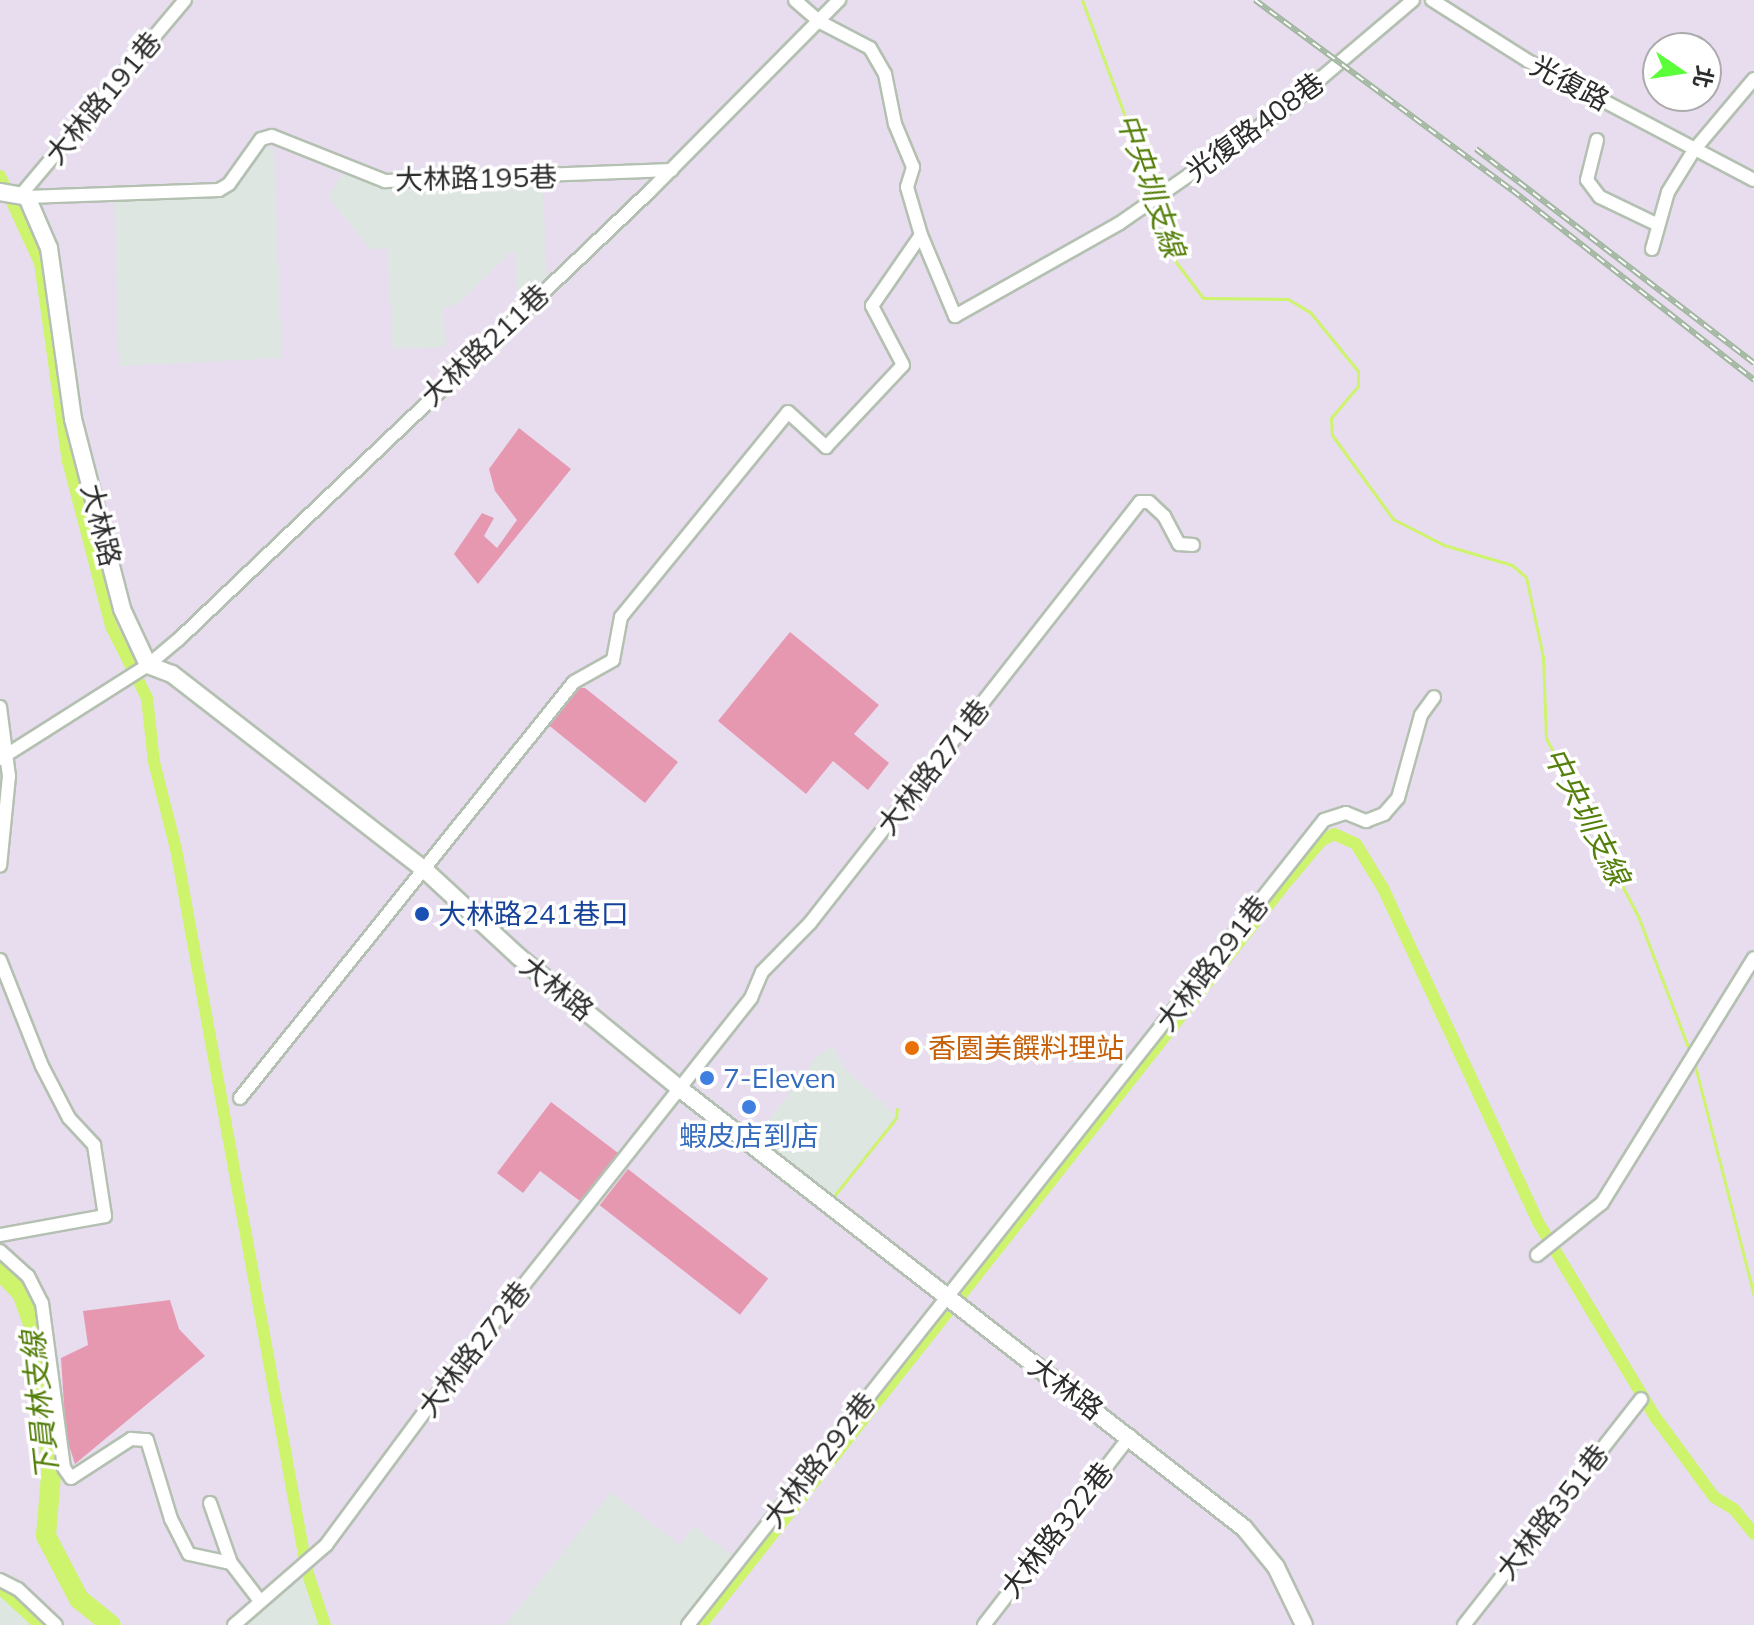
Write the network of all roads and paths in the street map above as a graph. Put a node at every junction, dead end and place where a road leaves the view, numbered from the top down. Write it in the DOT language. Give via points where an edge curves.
graph roads {
  1 [pos="185,0"];
  2 [pos="795,0"];
  3 [pos="839,0"];
  4 [pos="1413,0"];
  5 [pos="1432,0"];
  6 [pos="820,22"];
  7 [pos="1754,79"];
  8 [pos="1597,140"];
  9 [pos="1694,150"];
  10 [pos="672,170"];
  11 [pos="1754,180"];
  12 [pos="0,192"];
  13 [pos="22,196"];
  14 [pos="1656,224"];
  15 [pos="921,235"];
  16 [pos="1652,249"];
  17 [pos="1193,545"];
  18 [pos="148,665"];
  19 [pos="1434,697"];
  20 [pos="0,707"];
  21 [pos="4,757"];
  22 [pos="0,866"];
  23 [pos="425,870"];
  24 [pos="1754,958"];
  25 [pos="0,960"];
  26 [pos="679,1088"];
  27 [pos="240,1098"];
  28 [pos="0,1235"];
  29 [pos="0,1251"];
  30 [pos="1537,1255"];
  31 [pos="949,1294"];
  32 [pos="1641,1399"];
  33 [pos="1130,1436"];
  34 [pos="210,1503"];
  35 [pos="231,1563"];
  36 [pos="0,1580"];
  37 [pos="260,1601"];
  38 [pos="56,1625"];
  39 [pos="234,1625"];
  40 [pos="688,1625"];
  41 [pos="984,1625"];
  42 [pos="1304,1625"];
  43 [pos="1464,1625"];
  1 -- 13 [label="street, 大林路191巷"];
  2 -- 6 [label="street"];
  3 -- 6 [label="street, 大林路211巷"];
  4 -- 15 [label="street, 光復路408巷" via="1287,107 1155,198 955,316"];
  5 -- 9 [label="street, 光復路" via="1528,61"];
  6 -- 10 [label="street, 大林路211巷"];
  6 -- 15 [label="street" via="870,48 885,74 895,124 913,167 907,187"];
  7 -- 9 [label="street"];
  8 -- 14 [label="street" via="1587,180 1600,197"];
  9 -- 11 [label="street, 光復路"];
  9 -- 14 [label="street"];
  10 -- 13 [label="street, 大林路195巷" via="385,181 272,136 261,139 219,190"];
  10 -- 18 [label="street, 大林路211巷"];
  12 -- 13 [label="street"];
  13 -- 18 [label="street, 大林路" via="49,248 73,419 122,609"];
  14 -- 16 [label="street"];
  15 -- 23 [label="street" via="872,306 903,365 826,447 788,412 621,617 613,660 574,682"];
  17 -- 26 [label="street, 大林路271巷" via="1179,544 1164,516 1149,502 1140,502 810,923 762,972 751,998"];
  18 -- 21 [label="street, 大林路211巷"];
  18 -- 23 [label="street, 大林路" via="172,674"];
  19 -- 31 [label="street, 大林路291巷" via="1421,715 1398,798 1384,814 1366,821 1346,813 1324,820"];
  20 -- 21 [label="street"];
  21 -- 22 [label="street"];
  23 -- 26 [label="street, 大林路" via="519,957"];
  23 -- 27 [label="street"];
  24 -- 30 [label="street" via="1602,1203"];
  25 -- 28 [label="street" via="42,1066 69,1118 94,1145 105,1216"];
  26 -- 31 [label="street, 大林路"];
  26 -- 37 [label="street, 大林路272巷" via="446,1383 326,1545"];
  29 -- 35 [label="street" via="28,1276 42,1303 64,1468 71,1478 131,1439 147,1440 171,1519 189,1554"];
  31 -- 33 [label="street, 大林路"];
  31 -- 40 [label="street, 大林路292巷"];
  32 -- 43 [label="street, 大林路351巷"];
  33 -- 41 [label="street, 大林路322巷"];
  33 -- 42 [label="street, 大林路" via="1244,1528 1276,1567"];
  34 -- 35 [label="street"];
  35 -- 37 [label="street"];
  36 -- 38 [label="street" via="18,1589"];
  37 -- 39 [label="street, 大林路272巷"];
}
